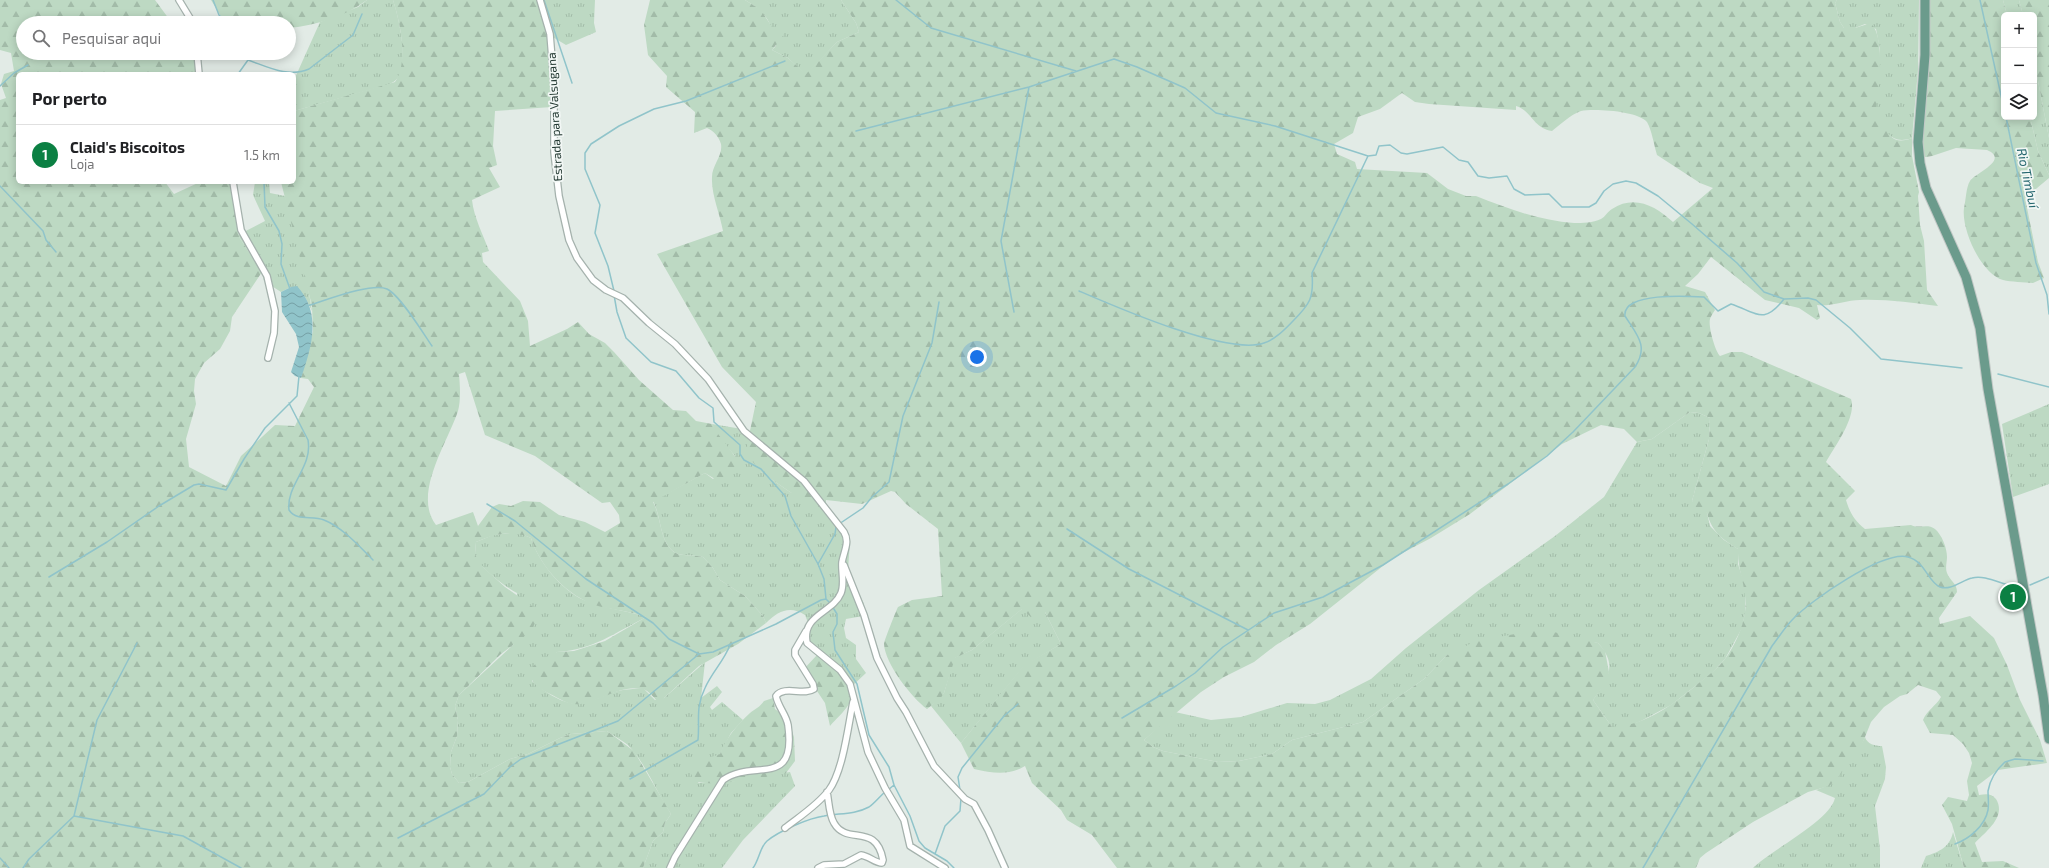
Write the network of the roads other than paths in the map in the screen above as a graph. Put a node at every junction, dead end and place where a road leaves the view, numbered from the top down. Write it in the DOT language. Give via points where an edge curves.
graph roads {
  1 [pos="179,0"];
  2 [pos="540,0"];
  3 [pos="1925,0"];
  4 [pos="189,16"];
  5 [pos="198,60"];
  6 [pos="199,72"];
  7 [pos="233,184"];
  8 [pos="268,358"];
  9 [pos="842,561"];
  10 [pos="807,627"];
  11 [pos="853,700"];
  12 [pos="2049,739"];
  13 [pos="827,792"];
  14 [pos="785,828"];
  15 [pos="670,868"];
  16 [pos="818,868"];
  17 [pos="945,868"];
  18 [pos="1005,868"];
  1 -- 4 [label="street"];
  2 -- 9 [label="street, Estrada para Valsugana" via="550,34 554,85 554,152 559,196 569,240 577,258 593,280 623,298 675,344 708,379 744,431 793,471 818,496 847,537"];
  3 -- 12 [label="main road" via="1925,55 1918,142 1920,163 1926,188 1966,277 1980,328 1988,389"];
  5 -- 6 [label="street"];
  7 -- 8 [label="street" via="241,230 267,276 275,311 274,332"];
  9 -- 10 [label="street, Estrada para Valsugana" via="842,588 839,597"];
  9 -- 18 [label="street" via="862,609 877,658 897,698 934,766 965,799 974,804"];
  10 -- 11 [label="street" via="807,643 845,675 850,684"];
  10 -- 15 [label="street, Estrada para Valsugana" via="795,655 814,689 784,692 776,696 788,724 785,760 777,767 732,775 723,780"];
  11 -- 13 [label="street" via="839,768"];
  11 -- 17 [label="street" via="873,764 904,820 910,846"];
  13 -- 14 [label="street"];
  13 -- 16 [label="street" via="836,826 850,834 872,839 877,844 883,860 879,863 861,855 844,864 824,865"];
}
